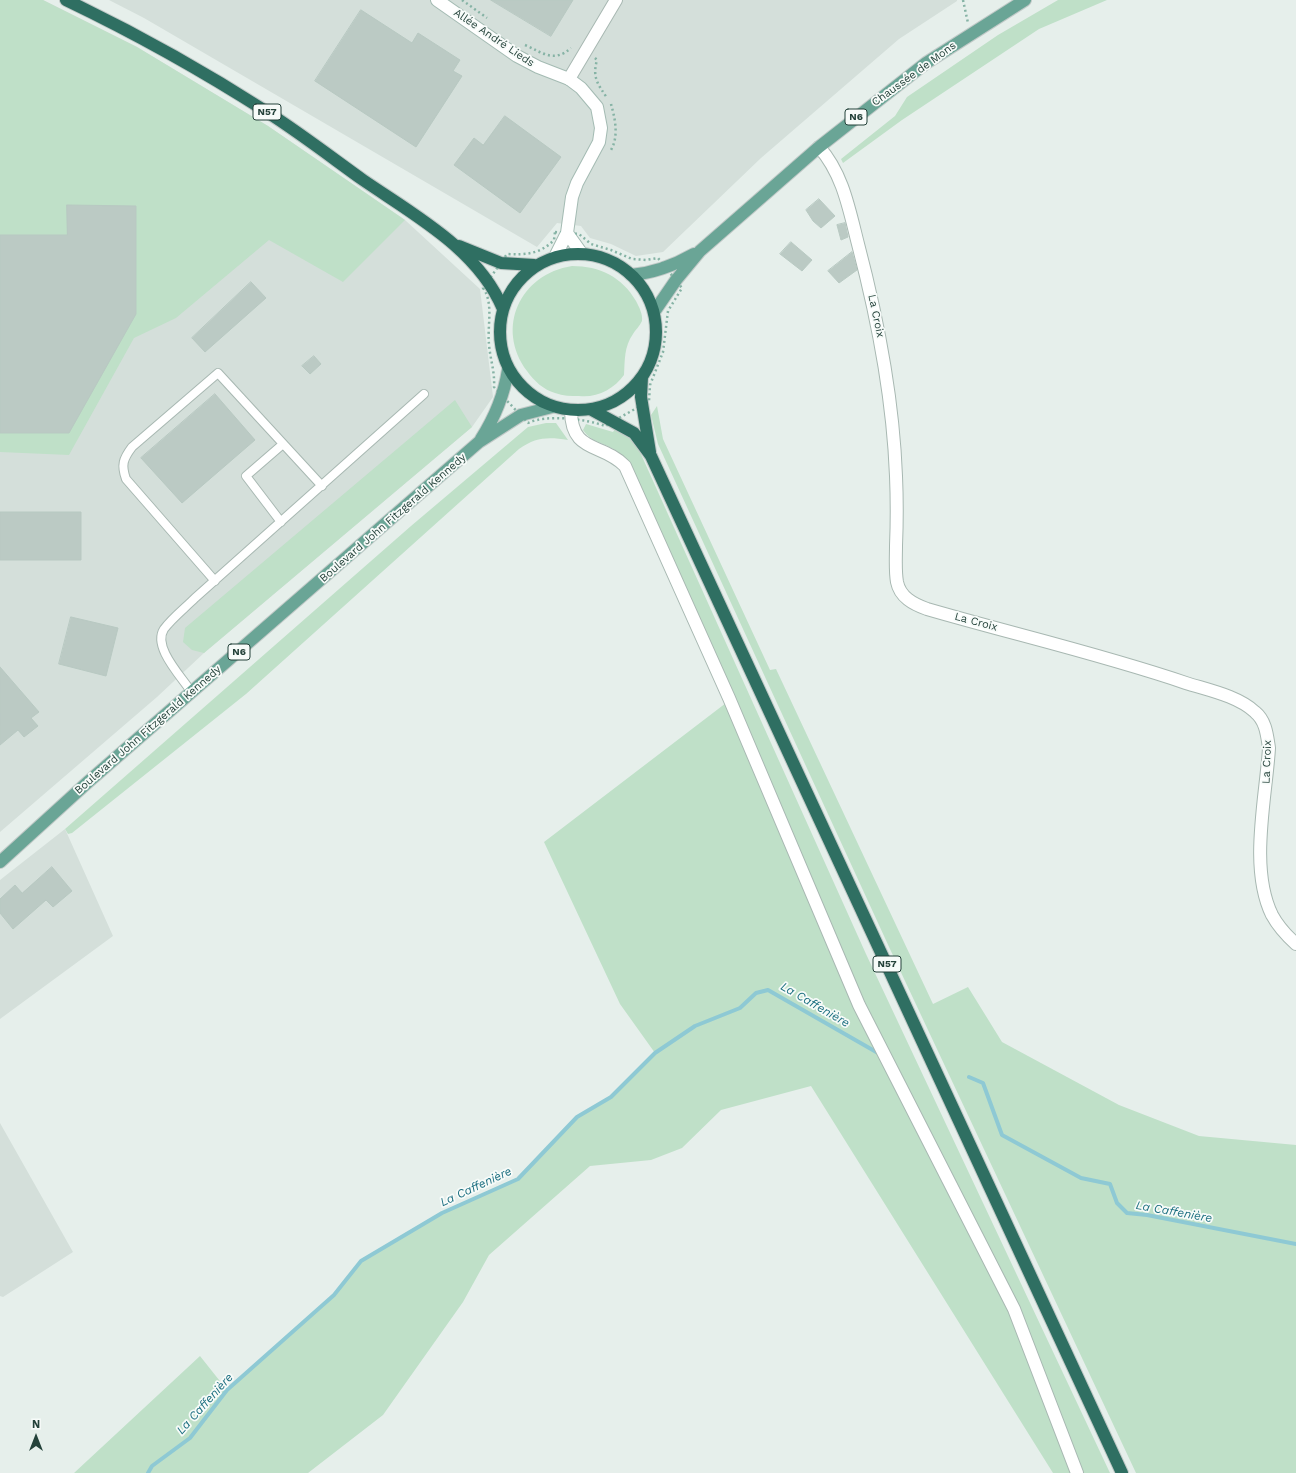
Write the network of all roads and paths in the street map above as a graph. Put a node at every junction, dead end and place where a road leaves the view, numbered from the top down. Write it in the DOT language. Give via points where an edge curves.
graph roads {
  1 [pos="66,0"];
  2 [pos="437,0"];
  3 [pos="462,0"];
  4 [pos="616,0"];
  5 [pos="963,0"];
  6 [pos="1025,0"];
  7 [pos="492,22"];
  8 [pos="970,33"];
  9 [pos="519,41"];
  10 [pos="575,44"];
  11 [pos="569,80"];
  12 [pos="819,147"];
  13 [pos="567,233"];
  14 [pos="456,245"];
  15 [pos="700,250"];
  16 [pos="507,254"];
  17 [pos="582,254"];
  18 [pos="555,257"];
  19 [pos="658,258"];
  20 [pos="534,265"];
  21 [pos="631,275"];
  22 [pos="482,288"];
  23 [pos="682,288"];
  24 [pos="503,309"];
  25 [pos="654,312"];
  26 [pos="508,370"];
  27 [pos="642,377"];
  28 [pos="494,387"];
  29 [pos="424,394"];
  30 [pos="646,403"];
  31 [pos="552,407"];
  32 [pos="571,410"];
  33 [pos="592,410"];
  34 [pos="610,423"];
  35 [pos="479,442"];
  36 [pos="283,444"];
  37 [pos="651,456"];
  38 [pos="322,486"];
  39 [pos="281,522"];
  40 [pos="215,581"];
  41 [pos="192,693"];
  42 [pos="0,862"];
  43 [pos="1296,944"];
  44 [pos="1077,1473"];
  45 [pos="1122,1473"];
  1 -- 14 [label="highway, N57" via="110,21 267,112"];
  2 -- 11 [label="street, Allée André Lieds" via="517,56"];
  3 -- 7 [label="path"];
  4 -- 11 [label="street"];
  5 -- 8 [label="path"];
  6 -- 8 [label="main road, Chaussée de Mons / N6"];
  8 -- 12 [label="main road, Chaussée de Mons / N6" via="926,63"];
  9 -- 10 [label="path" via="552,56 562,56"];
  11 -- 13 [label="street, Allée André Lieds" via="591,98 600,118 601,128 596,150 584,169 572,197"];
  12 -- 15 [label="main road, Chaussée de Mons / N6"];
  12 -- 43 [label="street, La Croix" via="840,178 872,295 881,339 894,439 896,572 901,591 910,601 922,607 1147,670 1227,697 1256,712 1267,732 1269,748 1261,841 1264,890 1273,916"];
  13 -- 16 [label="path" via="538,251"];
  13 -- 17 [label="street"];
  13 -- 18 [label="street, Allée André Lieds"];
  13 -- 19 [label="path" via="632,259"];
  14 -- 20 [label="highway, N57" via="501,262"];
  14 -- 24 [label="highway, N57" via="488,281"];
  15 -- 21 [label="main road, Chaussée de Mons / N6" via="666,268"];
  15 -- 25 [label="main road, Chaussée de Mons / N6"];
  17 -- 18 [label="highway"];
  17 -- 21 [label="highway" via="606,258"];
  18 -- 20 [label="highway"];
  20 -- 24 [label="highway" via="510,293"];
  21 -- 25 [label="highway" via="645,292"];
  22 -- 28 [label="path" via="486,292 489,308 489,346 494,369"];
  23 -- 30 [label="path" via="668,311 663,352"];
  24 -- 26 [label="highway" via="500,339 502,355"];
  25 -- 27 [label="highway" via="656,346"];
  26 -- 31 [label="highway" via="523,389"];
  26 -- 35 [label="main road, Boulevard John Fitzgerald Kennedy / N6" via="493,420"];
  27 -- 30 [label="highway, N57"];
  27 -- 33 [label="highway" via="625,395"];
  29 -- 38 [label="lane"];
  30 -- 34 [label="path"];
  30 -- 37 [label="highway, N57"];
  31 -- 32 [label="highway"];
  31 -- 35 [label="main road, Boulevard John Fitzgerald Kennedy / N6" via="521,415"];
  32 -- 33 [label="highway"];
  32 -- 44 [label="street" via="571,420 578,438 593,448 609,453 625,466 729,698 859,1005 1014,1309"];
  33 -- 34 [label="highway, N57"];
  34 -- 37 [label="highway, N57" via="634,433"];
  35 -- 41 [label="main road, Boulevard John Fitzgerald Kennedy / N6"];
  36 -- 38 [label="lane"];
  36 -- 39 [label="lane" via="246,476"];
  36 -- 40 [label="lane" via="218,374 132,447 125,457 122,468 126,479"];
  37 -- 45 [label="highway, N57"];
  38 -- 39 [label="lane"];
  39 -- 40 [label="lane"];
  40 -- 41 [label="lane" via="169,624 161,637 161,648"];
  41 -- 42 [label="main road, Boulevard John Fitzgerald Kennedy / N6"];
}
